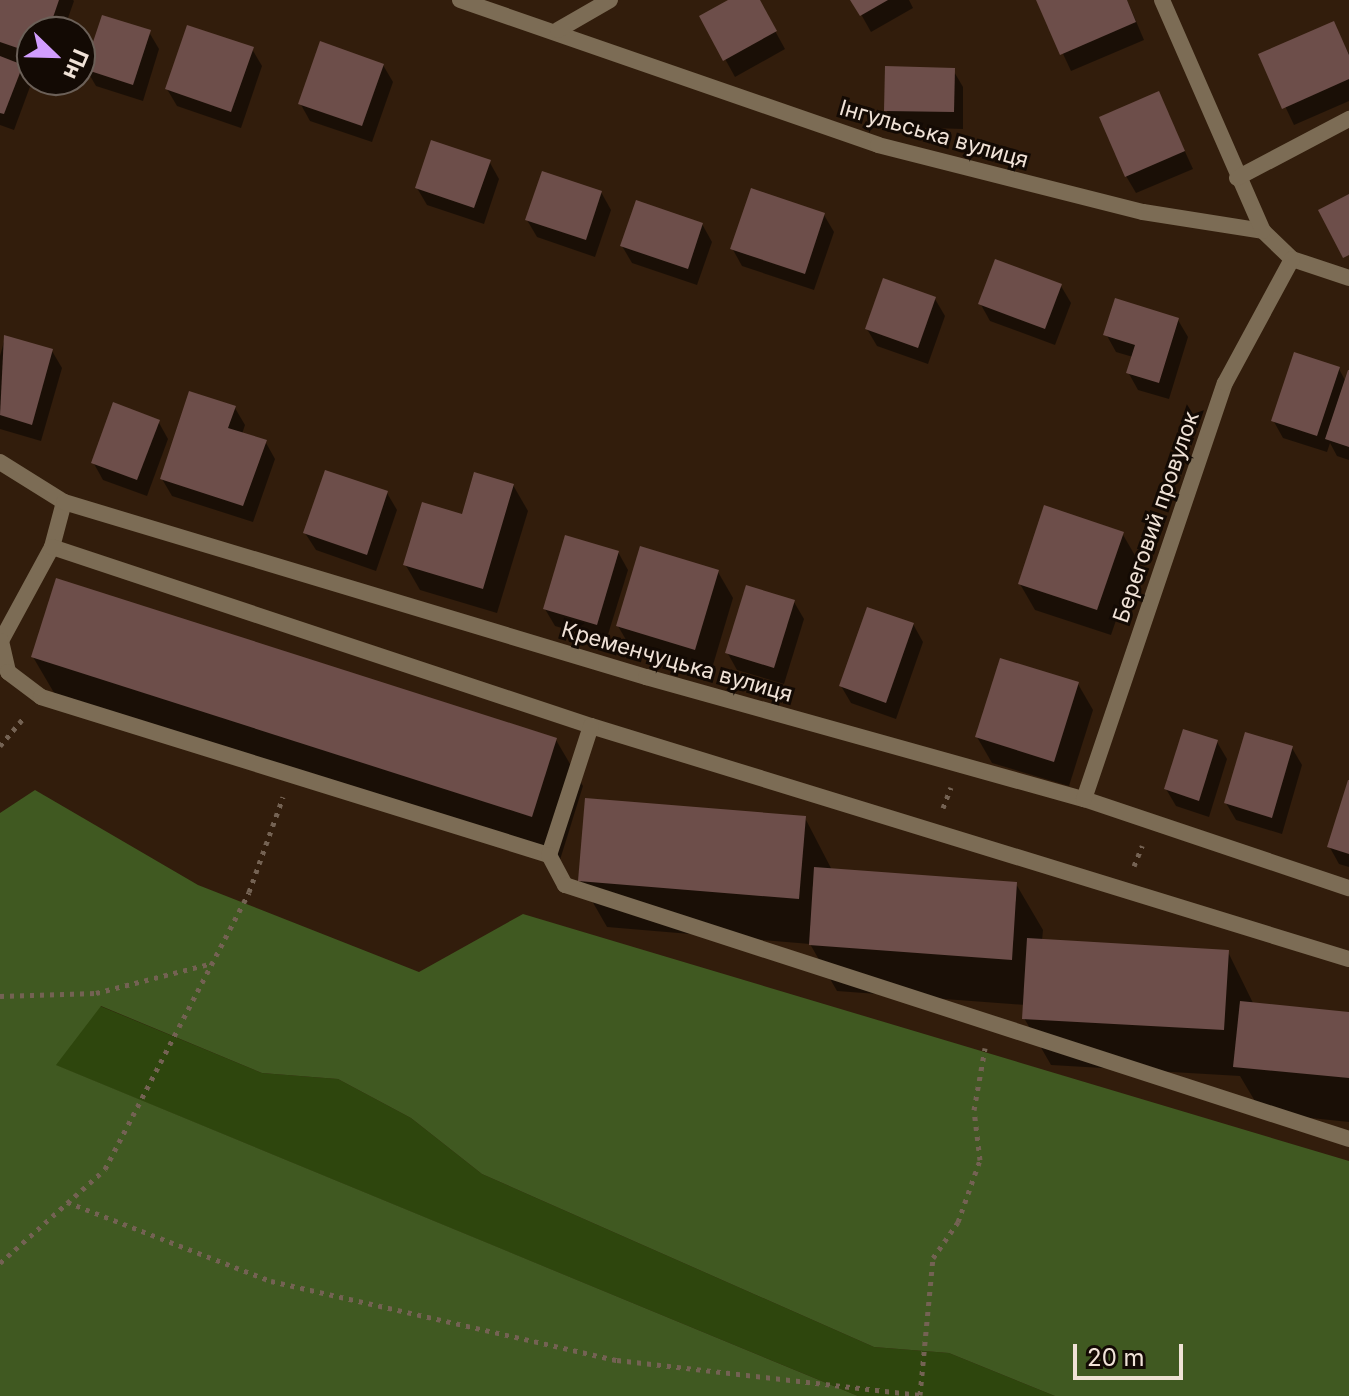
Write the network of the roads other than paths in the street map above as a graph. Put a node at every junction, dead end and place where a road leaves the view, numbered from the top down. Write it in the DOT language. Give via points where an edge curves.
graph roads {
  1 [pos="460,0"];
  2 [pos="610,0"];
  3 [pos="1162,0"];
  4 [pos="558,30"];
  5 [pos="1349,119"];
  6 [pos="1237,178"];
  7 [pos="1263,231"];
  8 [pos="1292,259"];
  9 [pos="1349,278"];
  10 [pos="0,462"];
  11 [pos="64,502"];
  12 [pos="52,547"];
  13 [pos="591,726"];
  14 [pos="1084,799"];
  15 [pos="549,855"];
  16 [pos="1349,888"];
  17 [pos="1349,959"];
  18 [pos="1349,1139"];
  1 -- 4 [label="street, Інгульська вулиця"];
  2 -- 4 [label="street"];
  3 -- 6 [label="street"];
  4 -- 7 [label="street, Інгульська вулиця" via="878,145 1143,212"];
  5 -- 6 [label="street"];
  6 -- 7 [label="street"];
  7 -- 8 [label="street"];
  8 -- 9 [label="street"];
  8 -- 14 [label="street, Береговий провулок" via="1225,383"];
  10 -- 11 [label="street, Кременчуцька вулиця"];
  11 -- 12 [label="street"];
  11 -- 14 [label="street, Кременчуцька вулиця"];
  12 -- 13 [label="street"];
  12 -- 15 [label="street" via="1,641 8,672 41,697"];
  13 -- 15 [label="street"];
  13 -- 17 [label="street"];
  14 -- 16 [label="street, Кременчуцька вулиця"];
  15 -- 18 [label="street" via="565,885"];
}
